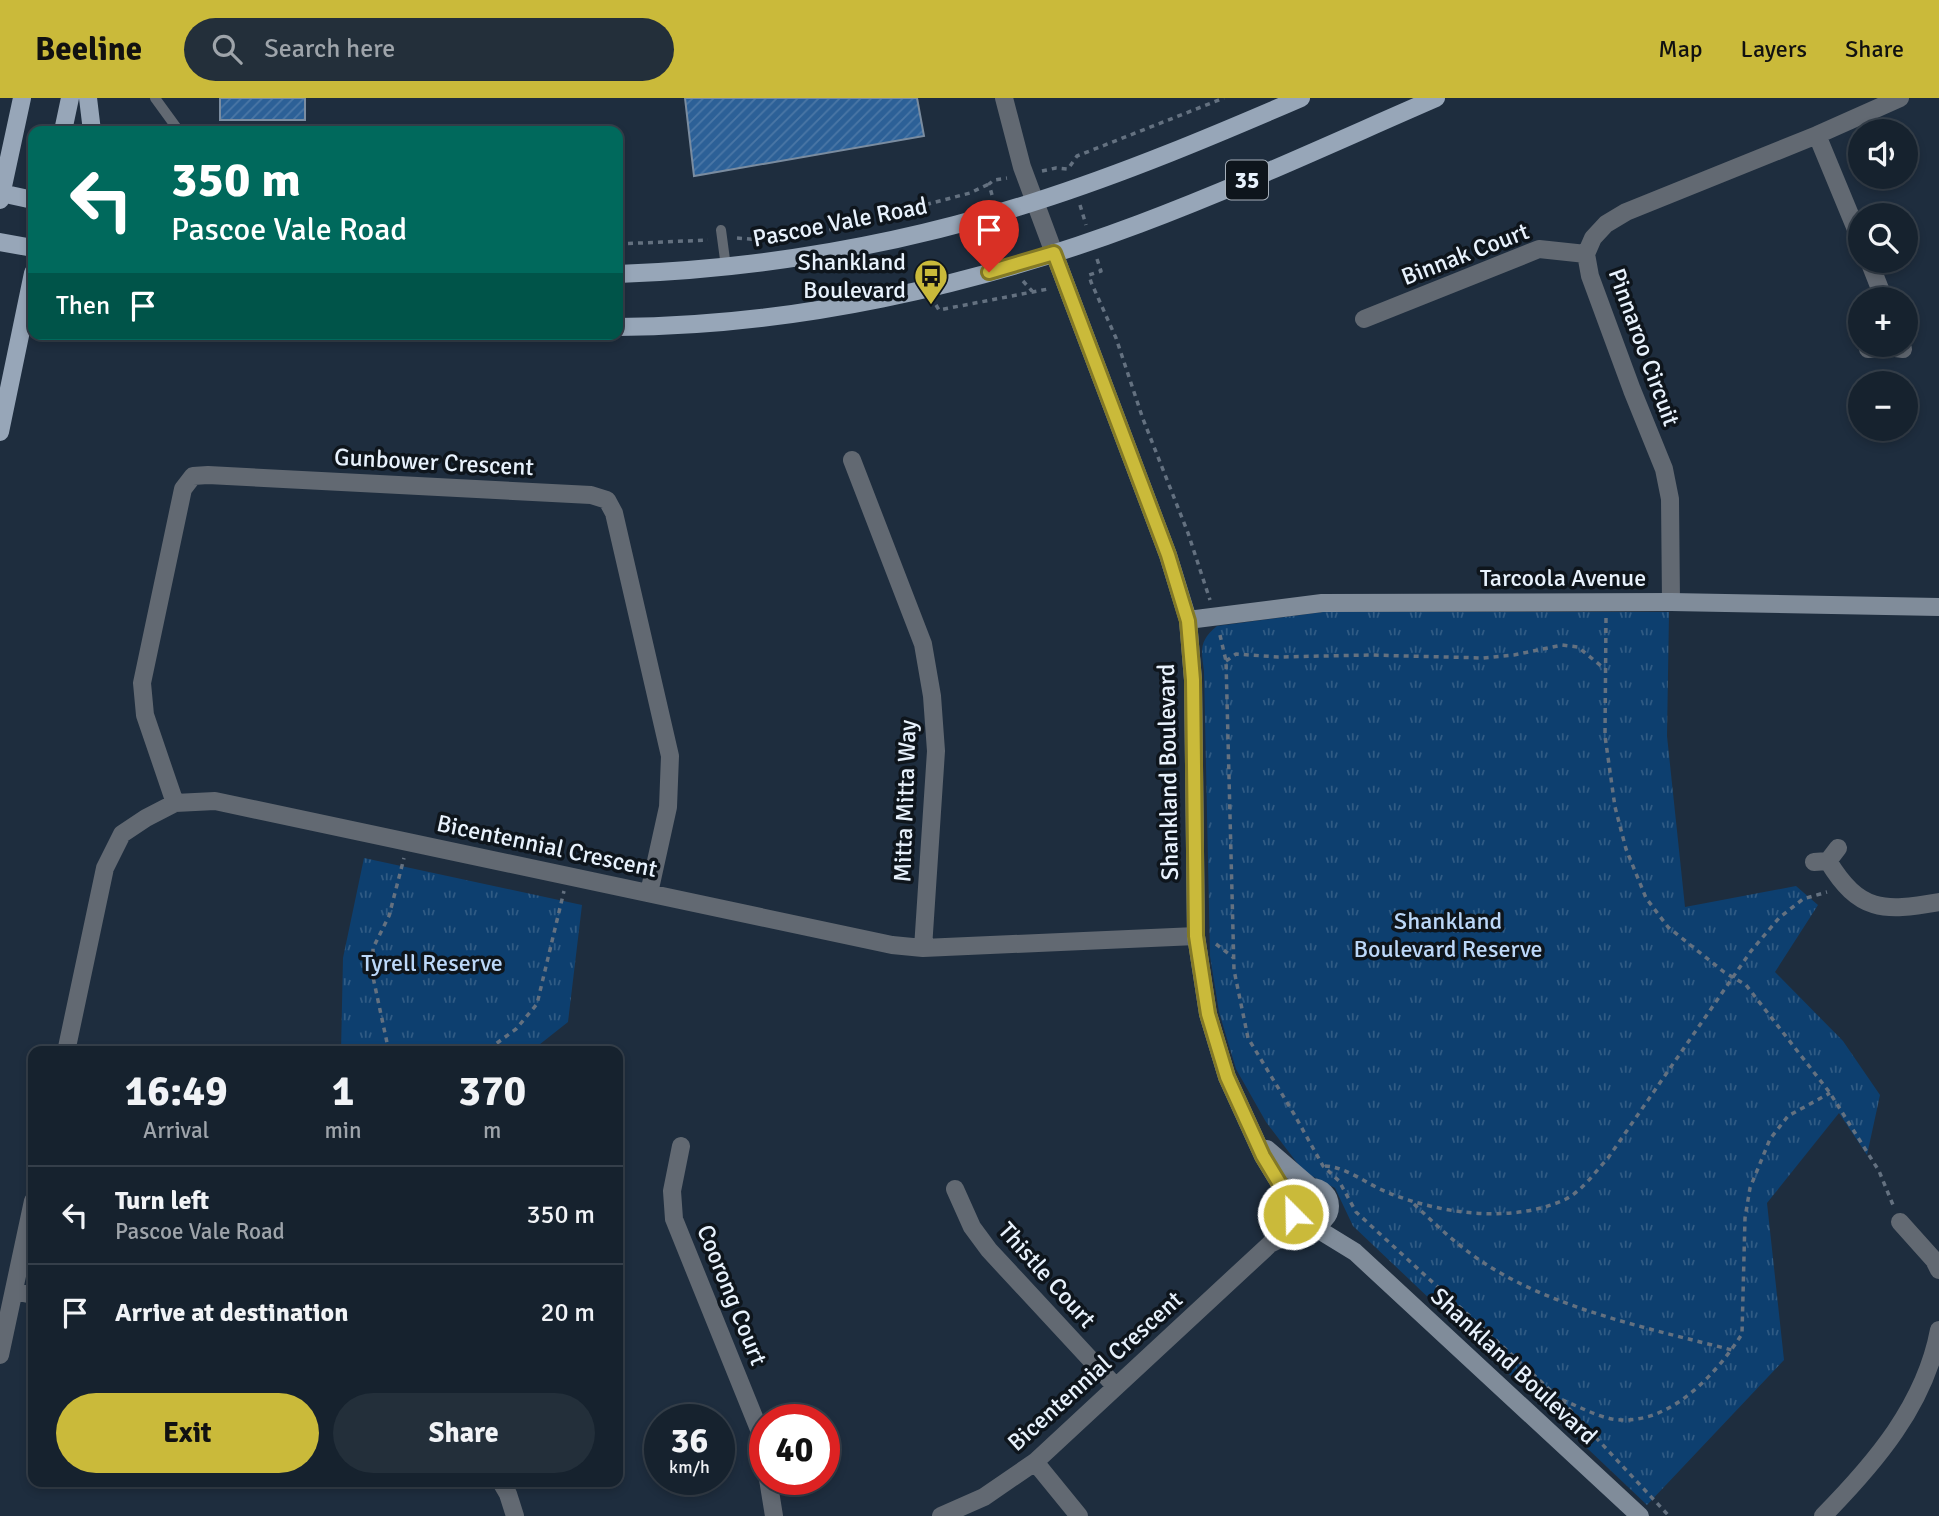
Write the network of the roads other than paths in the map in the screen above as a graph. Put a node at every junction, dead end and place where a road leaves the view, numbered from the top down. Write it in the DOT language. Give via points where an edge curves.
graph roads {
  1 [pos="22,98"];
  2 [pos="71,98"];
  3 [pos="88,98"];
  4 [pos="155,98"];
  5 [pos="1004,98"];
  6 [pos="1301,98"];
  7 [pos="1436,98"];
  8 [pos="1900,98"];
  9 [pos="64,126"];
  10 [pos="91,126"];
  11 [pos="175,126"];
  12 [pos="1817,135"];
  13 [pos="0,196"];
  14 [pos="28,199"];
  15 [pos="1035,202"];
  16 [pos="1848,210"];
  17 [pos="721,235"];
  18 [pos="0,242"];
  19 [pos="28,247"];
  20 [pos="1054,253"];
  21 [pos="1586,254"];
  22 [pos="726,267"];
  23 [pos="623,274"];
  24 [pos="1349,309"];
  25 [pos="28,314"];
  26 [pos="623,327"];
  27 [pos="0,432"];
  28 [pos="852,460"];
  29 [pos="1671,602"];
  30 [pos="1939,607"];
  31 [pos="1188,621"];
  32 [pos="175,803"];
  33 [pos="1826,857"];
  34 [pos="649,893"];
  35 [pos="1939,902"];
  36 [pos="1196,936"];
  37 [pos="923,948"];
  38 [pos="67,1046"];
  39 [pos="1255,1136"];
  40 [pos="681,1146"];
  41 [pos="1310,1186"];
  42 [pos="955,1189"];
  43 [pos="1292,1206"];
  44 [pos="1330,1208"];
  45 [pos="1900,1222"];
  46 [pos="28,1224"];
  47 [pos="1310,1225"];
  48 [pos="1270,1244"];
  49 [pos="1355,1252"];
  50 [pos="1939,1270"];
  51 [pos="14,1290"];
  52 [pos="28,1294"];
  53 [pos="1939,1330"];
  54 [pos="0,1354"];
  55 [pos="1116,1387"];
  56 [pos="749,1405"];
  57 [pos="1035,1462"];
  58 [pos="504,1487"];
  59 [pos="771,1495"];
  60 [pos="515,1516"];
  61 [pos="774,1516"];
  62 [pos="941,1516"];
  63 [pos="1079,1516"];
  64 [pos="1640,1516"];
  65 [pos="1824,1516"];
  1 -- 13 [label="main road"];
  2 -- 9 [label="main road"];
  3 -- 10 [label="main road"];
  4 -- 11 [label="lane"];
  5 -- 15 [label="street"];
  6 -- 15 [label="main road, Pascoe Vale Road / 35" via="1143,164"];
  7 -- 20 [label="main road, 35" via="1193,203"];
  8 -- 12 [label="street, Pinnaroo Circuit"];
  12 -- 16 [label="street"];
  12 -- 21 [label="street, Pinnaroo Circuit" via="1626,212 1592,238"];
  13 -- 14 [label="main road"];
  15 -- 20 [label="street"];
  15 -- 22 [label="main road, Pascoe Vale Road / 35" via="886,242"];
  17 -- 22 [label="lane"];
  18 -- 19 [label="main road"];
  20 -- 26 [label="main road, 35" via="971,277 838,306 712,323"];
  20 -- 31 [label="street, Shankland Boulevard" via="1168,555"];
  21 -- 24 [label="street, Binnak Court" via="1539,248 1364,327"];
  21 -- 29 [label="street, Pinnaroo Circuit" via="1590,276 1664,469 1670,499"];
  22 -- 23 [label="main road, Pascoe Vale Road / 35"];
  25 -- 27 [label="main road"];
  28 -- 37 [label="street, Mitta Mitta Way" via="923,644 932,696 936,751"];
  29 -- 30 [label="street, Tarcoola Avenue"];
  29 -- 31 [label="street, Tarcoola Avenue" via="1322,603"];
  31 -- 36 [label="street, Shankland Boulevard" via="1193,680"];
  32 -- 34 [label="street, Bicentennial Crescent" via="215,801"];
  32 -- 34 [label="street, Gunbower Crescent" via="145,715 142,683 183,489 193,476 591,495 607,499 614,513 670,756 668,807"];
  32 -- 38 [label="street, Bicentennial Crescent" via="122,834 105,868"];
  33 -- 35 [label="street" via="1854,895 1869,904"];
  34 -- 37 [label="street, Bicentennial Crescent"];
  36 -- 37 [label="street, Bicentennial Crescent"];
  36 -- 39 [label="street, Shankland Boulevard" via="1208,1014 1227,1077"];
  39 -- 41 [label="street, Shankland Boulevard"];
  39 -- 43 [label="street, Shankland Boulevard"];
  40 -- 56 [label="street, Coorong Court" via="672,1191 674,1219"];
  41 -- 43 [label="street" via="1299,1190"];
  41 -- 44 [label="street" via="1326,1194"];
  42 -- 55 [label="street, Thistle Court" via="972,1227 989,1250"];
  43 -- 47 [label="street" via="1297,1220"];
  43 -- 48 [label="street, Bicentennial Crescent"];
  44 -- 47 [label="street" via="1321,1223"];
  44 -- 49 [label="street, Shankland Boulevard"];
  45 -- 50 [label="street"];
  46 -- 51 [label="street"];
  47 -- 48 [label="street, Bicentennial Crescent"];
  47 -- 49 [label="street, Shankland Boulevard"];
  48 -- 55 [label="street, Bicentennial Crescent"];
  49 -- 64 [label="street, Shankland Boulevard"];
  51 -- 52 [label="street"];
  51 -- 54 [label="street"];
  53 -- 65 [label="street" via="1927,1371 1897,1430"];
  55 -- 57 [label="street, Bicentennial Crescent"];
  57 -- 62 [label="street, Bicentennial Crescent" via="984,1497"];
  57 -- 63 [label="street"];
  58 -- 60 [label="street"];
  59 -- 61 [label="street"];
}
